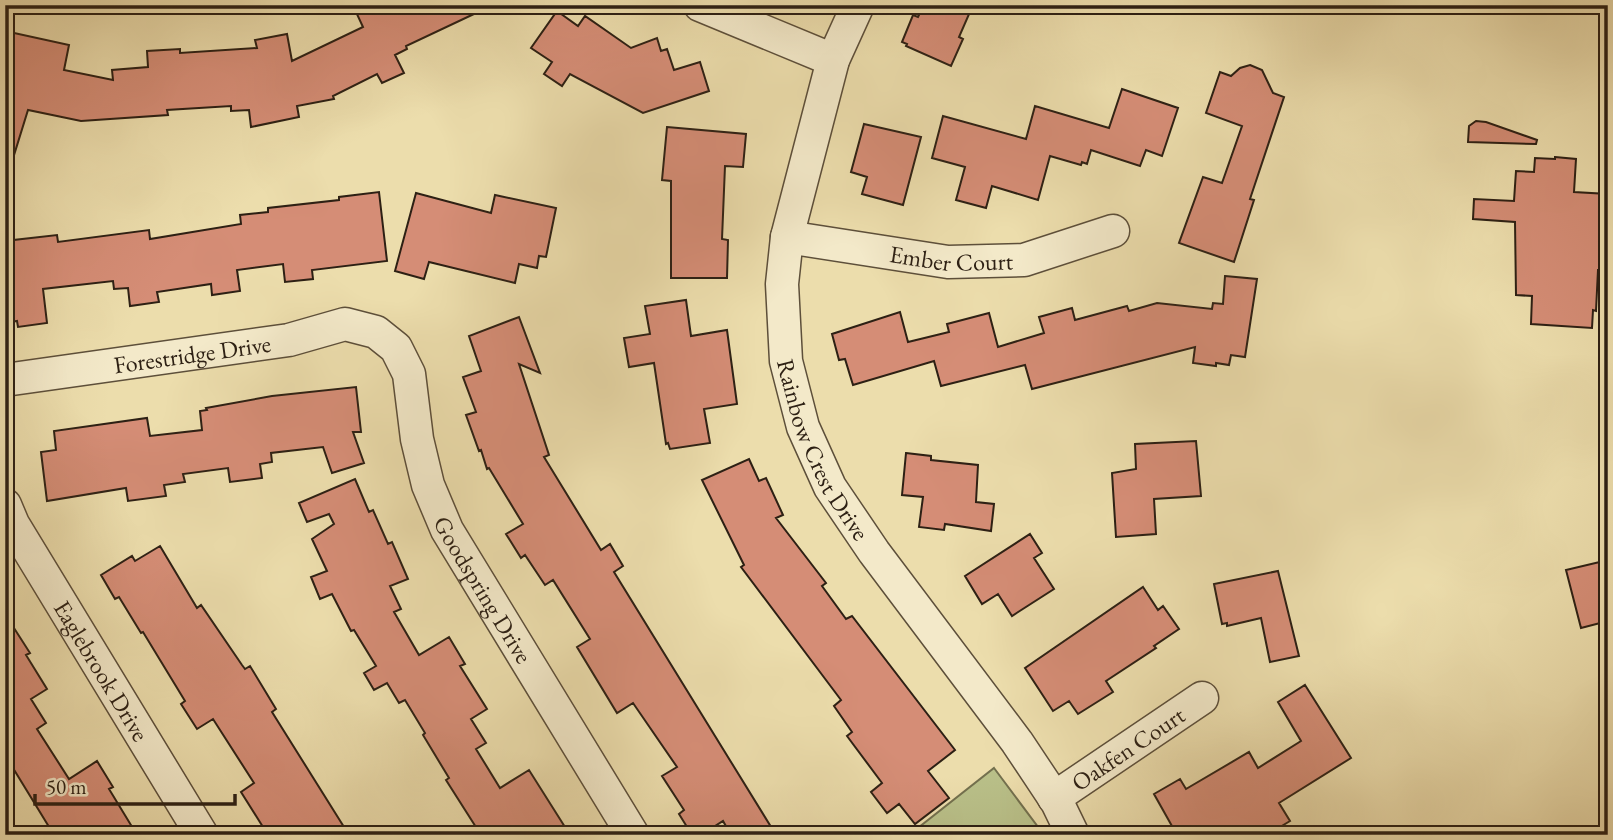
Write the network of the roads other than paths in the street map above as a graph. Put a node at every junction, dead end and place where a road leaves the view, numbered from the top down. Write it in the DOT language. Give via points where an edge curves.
graph roads {
  1 [pos="700,5"];
  2 [pos="858,5"];
  3 [pos="833,60"];
  4 [pos="1113,232"];
  5 [pos="787,237"];
  6 [pos="376,332"];
  7 [pos="5,380"];
  8 [pos="5,505"];
  9 [pos="1202,698"];
  10 [pos="1054,798"];
  11 [pos="202,835"];
  12 [pos="633,835"];
  13 [pos="1073,835"];
  1 -- 3 [label="street"];
  2 -- 3 [label="street, Rainbow Crest Drive"];
  3 -- 5 [label="street, Rainbow Crest Drive"];
  4 -- 5 [label="street, Ember Court" via="1024,260 948,262"];
  5 -- 10 [label="street, Rainbow Crest Drive" via="782,284 786,361 803,427 830,487"];
  6 -- 7 [label="street, Forestridge Drive" via="345,324 289,340"];
  6 -- 12 [label="street, Goodspring Drive" via="396,348 409,374 416,439 447,530"];
  8 -- 11 [label="street, Eaglebrook Drive"];
  9 -- 10 [label="street, Oakfen Court"];
  10 -- 13 [label="street, Rainbow Crest Drive"];
}
